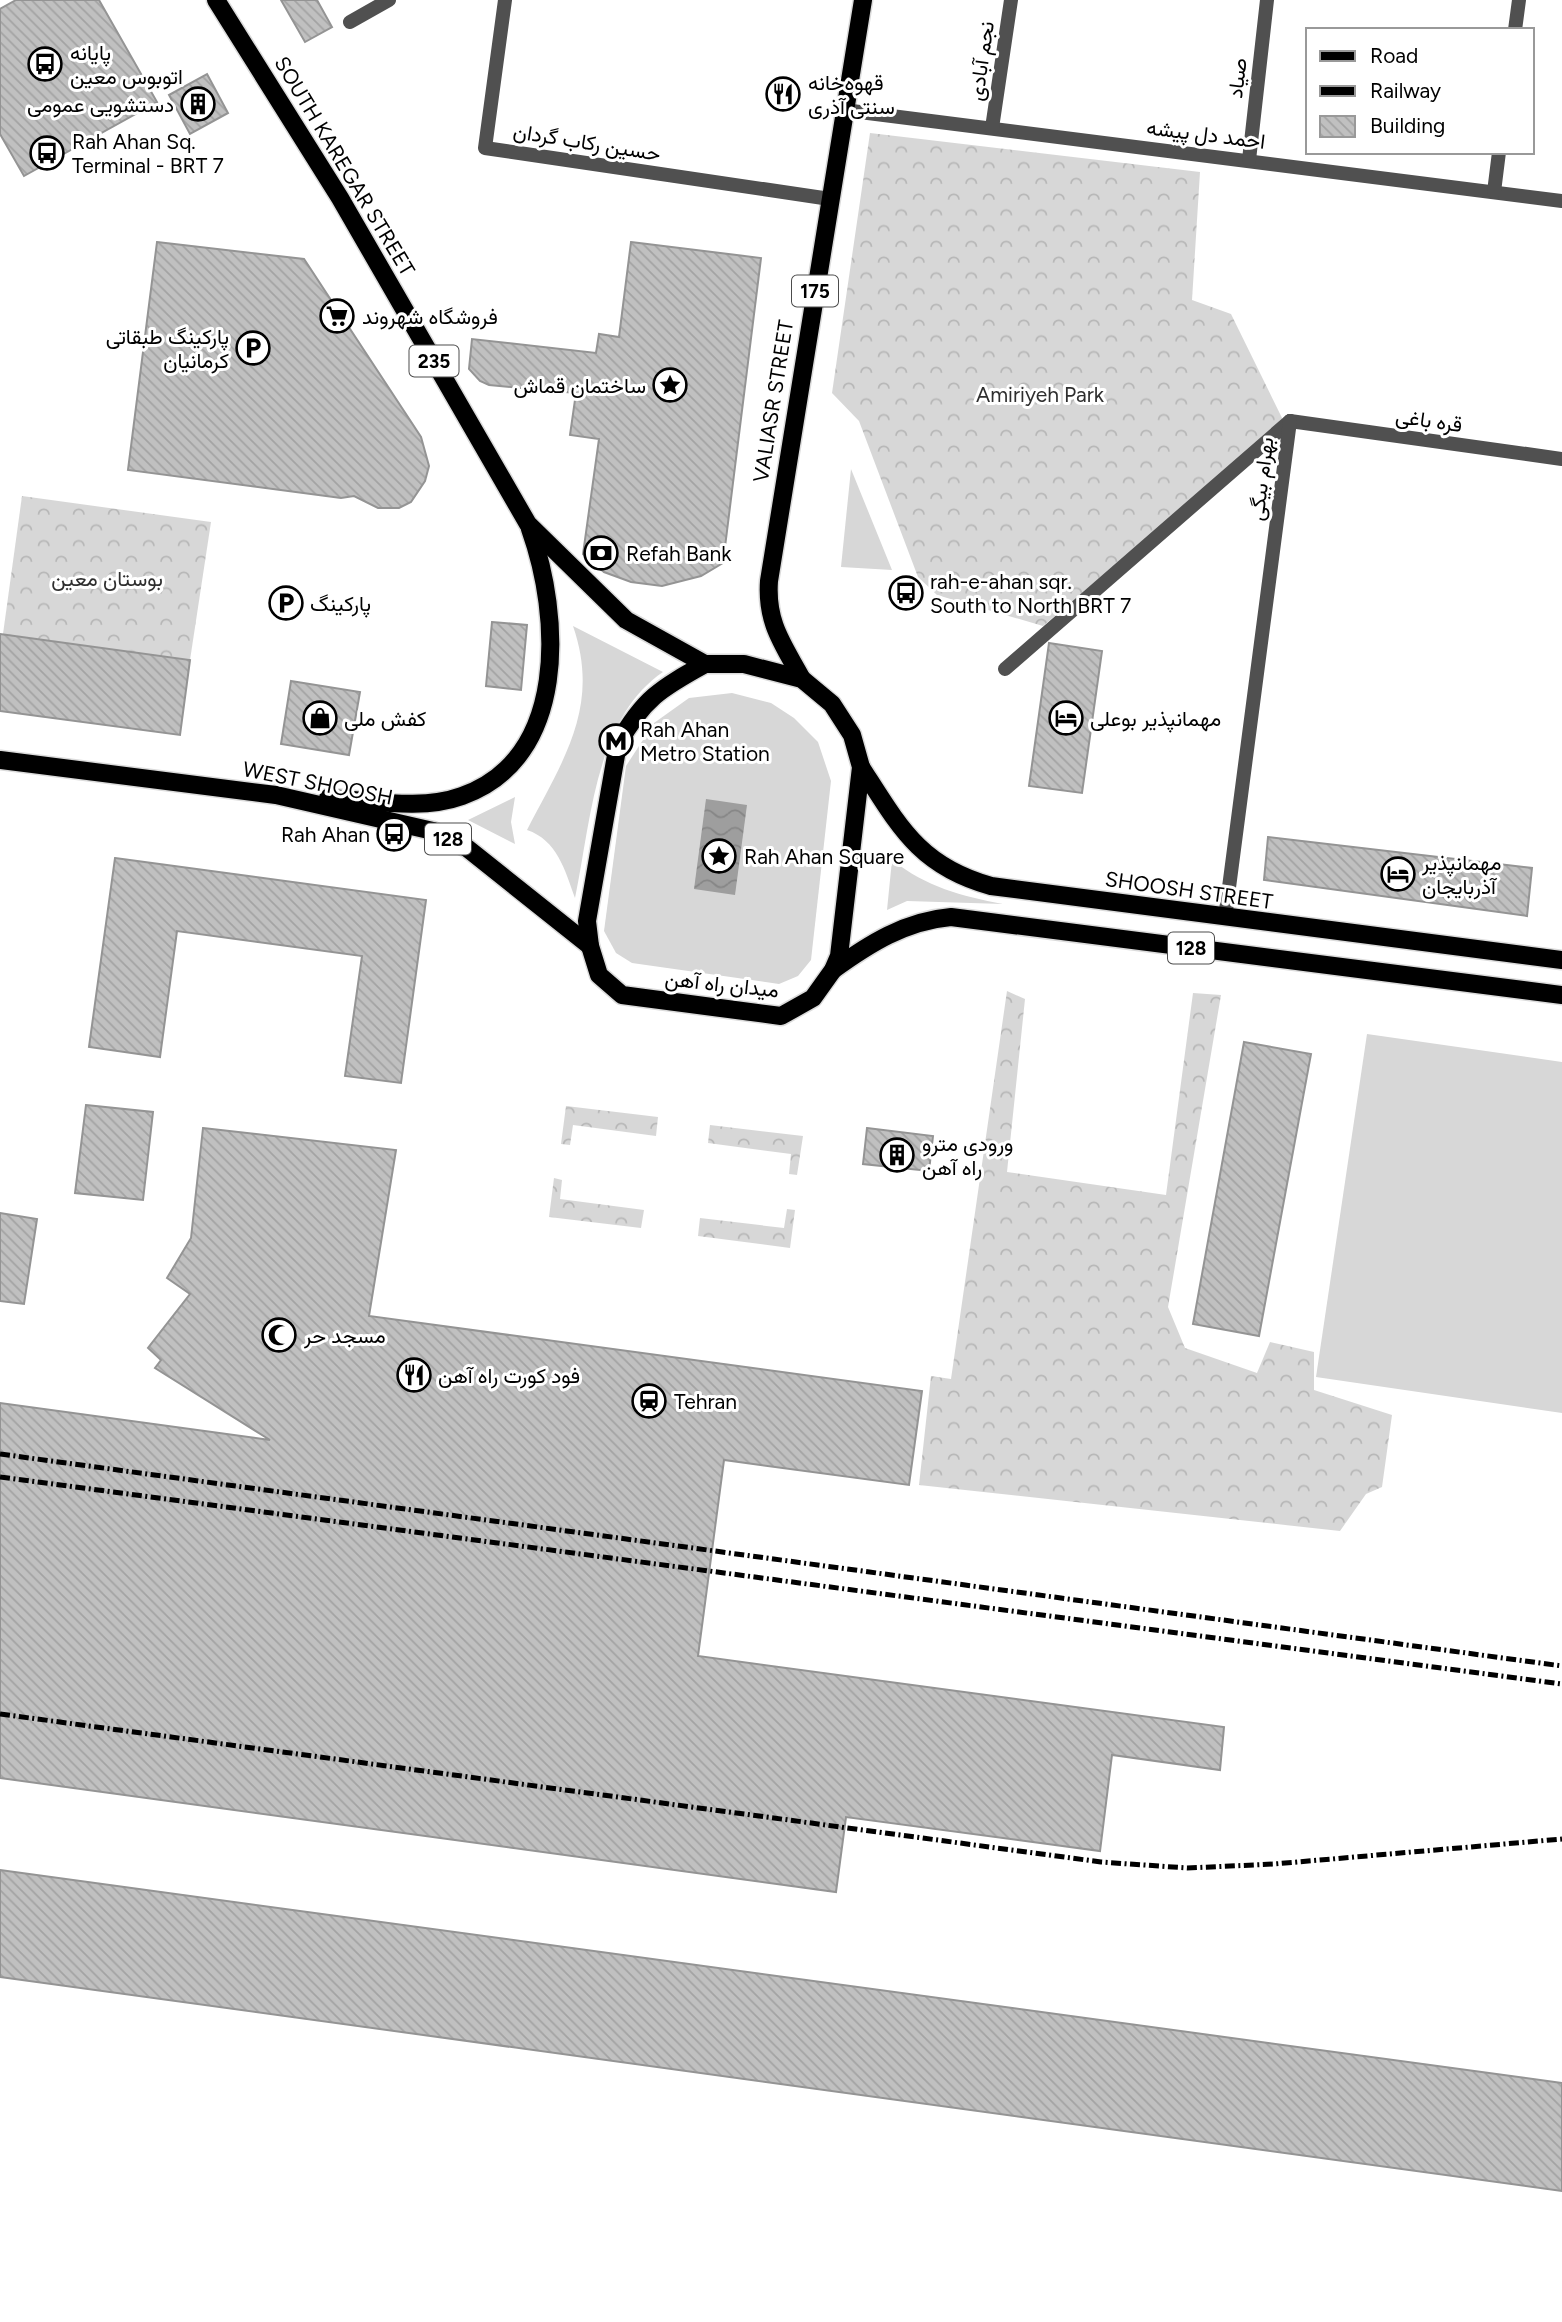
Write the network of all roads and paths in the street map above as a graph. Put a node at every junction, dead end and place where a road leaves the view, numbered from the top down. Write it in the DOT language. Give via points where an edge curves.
graph roads {
  1 [pos="216,0"];
  2 [pos="389,0"];
  3 [pos="505,0"];
  4 [pos="863,0"];
  5 [pos="1011,0"];
  6 [pos="1267,0"];
  7 [pos="1519,0"];
  8 [pos="349,22"];
  9 [pos="1515,28"];
  10 [pos="844,110"];
  11 [pos="992,128"];
  12 [pos="1499,154"];
  13 [pos="1249,160"];
  14 [pos="1494,192"];
  15 [pos="830,200"];
  16 [pos="1562,201"];
  17 [pos="1290,421"];
  18 [pos="1562,459"];
  19 [pos="528,524"];
  20 [pos="705,664"];
  21 [pos="1004,669"];
  22 [pos="802,679"];
  23 [pos="0,760"];
  24 [pos="861,767"];
  25 [pos="276,795"];
  26 [pos="1225,918"];
  27 [pos="590,946"];
  28 [pos="1562,960"];
  29 [pos="833,970"];
  30 [pos="1562,995"];
  1 -- 19 [label="main road, SOUTH KAREGAR STREET / 235" via="340,198"];
  2 -- 8 [label="street"];
  3 -- 15 [label="street, حسین رکاب‌ گردان" via="485,148"];
  4 -- 10 [label="main road, VALIASR STREET / 175"];
  5 -- 11 [label="street, نجم آبادی"];
  6 -- 13 [label="street, صیاد"];
  7 -- 9 [label="street"];
  10 -- 11 [label="street, احمد دل پیشه"];
  10 -- 15 [label="main road, VALIASR STREET / 175"];
  11 -- 13 [label="street, احمد دل پیشه"];
  12 -- 14 [label="street"];
  13 -- 14 [label="street, احمد دل پیشه"];
  14 -- 16 [label="street, احمد دل پیشه"];
  15 -- 22 [label="main road, VALIASR STREET / 175" via="771,553 767,607"];
  17 -- 18 [label="street, قره باغی"];
  17 -- 21 [label="street, بهرام بیگی"];
  17 -- 26 [label="street, بهرام بیگی"];
  19 -- 20 [label="main road, SOUTH KAREGAR STREET / 235" via="626,620"];
  19 -- 25 [label="main road" via="547,587 550,673 535,728 520,754 485,785 443,801"];
  20 -- 22 [label="main road, میدان راه آهن" via="744,664"];
  20 -- 27 [label="main road, میدان راه آهن" via="649,698 618,744 587,922"];
  22 -- 24 [label="main road, میدان راه آهن" via="832,704 852,736"];
  23 -- 25 [label="main road, WEST SHOOSH / 128"];
  24 -- 26 [label="main road, SHOOSH STREET / 128" via="906,836 943,867 965,878 991,886"];
  24 -- 29 [label="main road, میدان راه آهن" via="839,956"];
  25 -- 27 [label="main road, WEST SHOOSH / 128" via="423,828 467,848"];
  26 -- 28 [label="main road, SHOOSH STREET / 128"];
  27 -- 29 [label="main road, میدان راه آهن" via="599,975 622,995 771,1016 798,1009 813,998"];
  29 -- 30 [label="main road, 128" via="899,930 927,919 951,917"];
}
